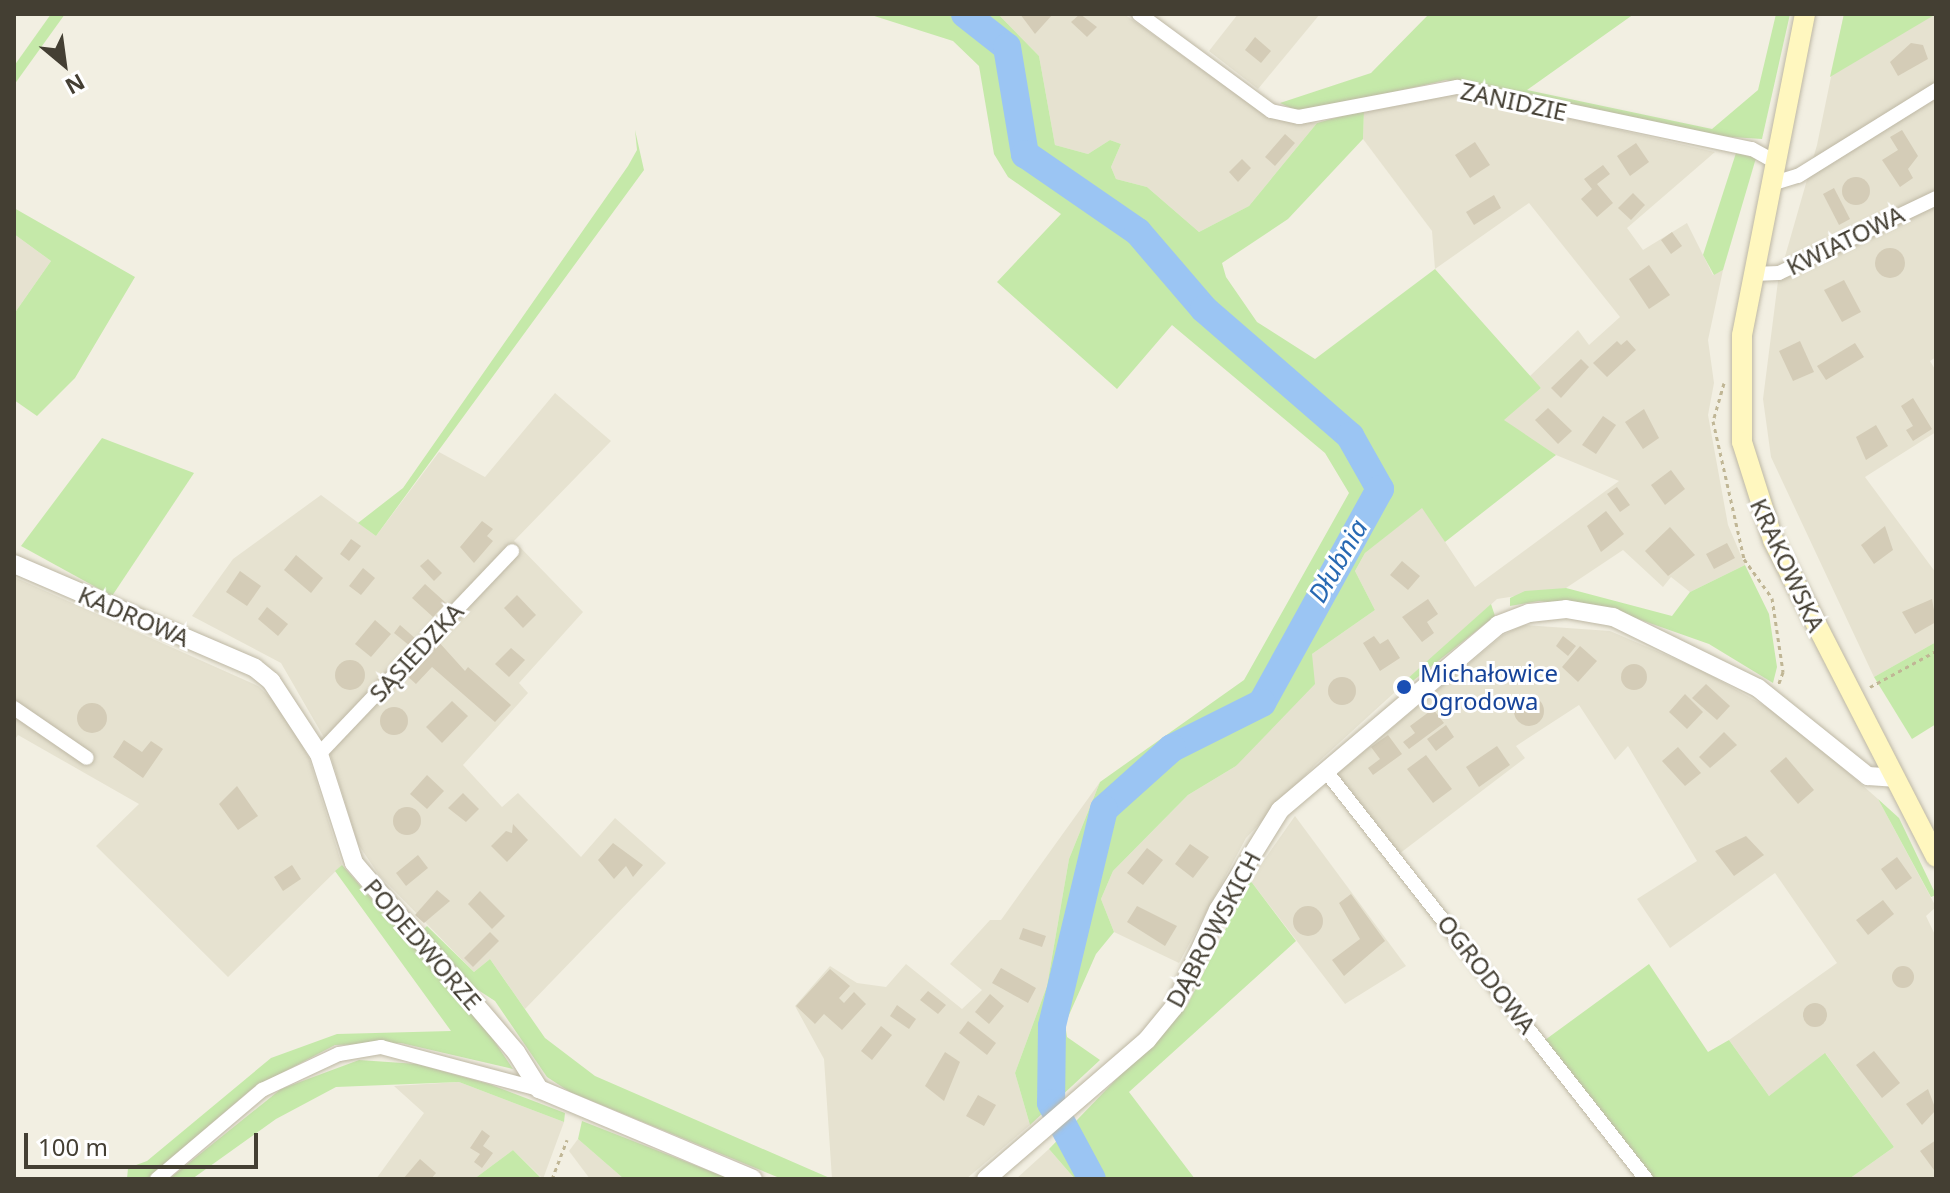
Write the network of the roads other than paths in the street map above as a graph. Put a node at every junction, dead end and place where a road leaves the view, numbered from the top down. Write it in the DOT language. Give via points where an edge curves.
graph roads {
  1 [pos="1139,14"];
  2 [pos="1805,14"];
  3 [pos="1936,90"];
  4 [pos="1774,161"];
  5 [pos="1771,184"];
  6 [pos="1936,198"];
  7 [pos="1753,274"];
  8 [pos="512,551"];
  9 [pos="14,564"];
  10 [pos="255,668"];
  11 [pos="14,708"];
  12 [pos="319,754"];
  13 [pos="87,758"];
  14 [pos="1325,770"];
  15 [pos="1894,778"];
  16 [pos="1936,857"];
  17 [pos="539,1089"];
  18 [pos="157,1179"];
  19 [pos="753,1179"];
  20 [pos="986,1179"];
  21 [pos="1646,1179"];
  1 -- 4 [label="street, ZANIDZIE" via="1271,111 1299,117 1457,87 1752,149"];
  2 -- 4 [label="main road, KRAKOWSKA"];
  3 -- 5 [label="street" via="1798,176"];
  4 -- 5 [label="main road, KRAKOWSKA"];
  5 -- 7 [label="main road, KRAKOWSKA"];
  6 -- 7 [label="street, KWIATOWA" via="1779,273"];
  7 -- 15 [label="main road, KRAKOWSKA" via="1738,377 1742,442 1757,503"];
  8 -- 12 [label="street, SĄSIEDZKA"];
  9 -- 10 [label="street, KADROWA"];
  10 -- 12 [label="street, PODEDWORZE" via="289,702"];
  11 -- 13 [label="street"];
  12 -- 17 [label="street, PODEDWORZE" via="354,863 516,1052"];
  14 -- 15 [label="street, DĄBROWSKICH" via="1498,625 1529,613 1566,609 1613,617 1722,666 1868,776"];
  14 -- 20 [label="street, DĄBROWSKICH" via="1280,810 1254,848 1174,1007 1078,1103"];
  14 -- 21 [label="street, OGRODOWA"];
  15 -- 16 [label="main road, KRAKOWSKA"];
  17 -- 18 [label="street" via="381,1047 339,1054 262,1090"];
  17 -- 19 [label="street"];
}
